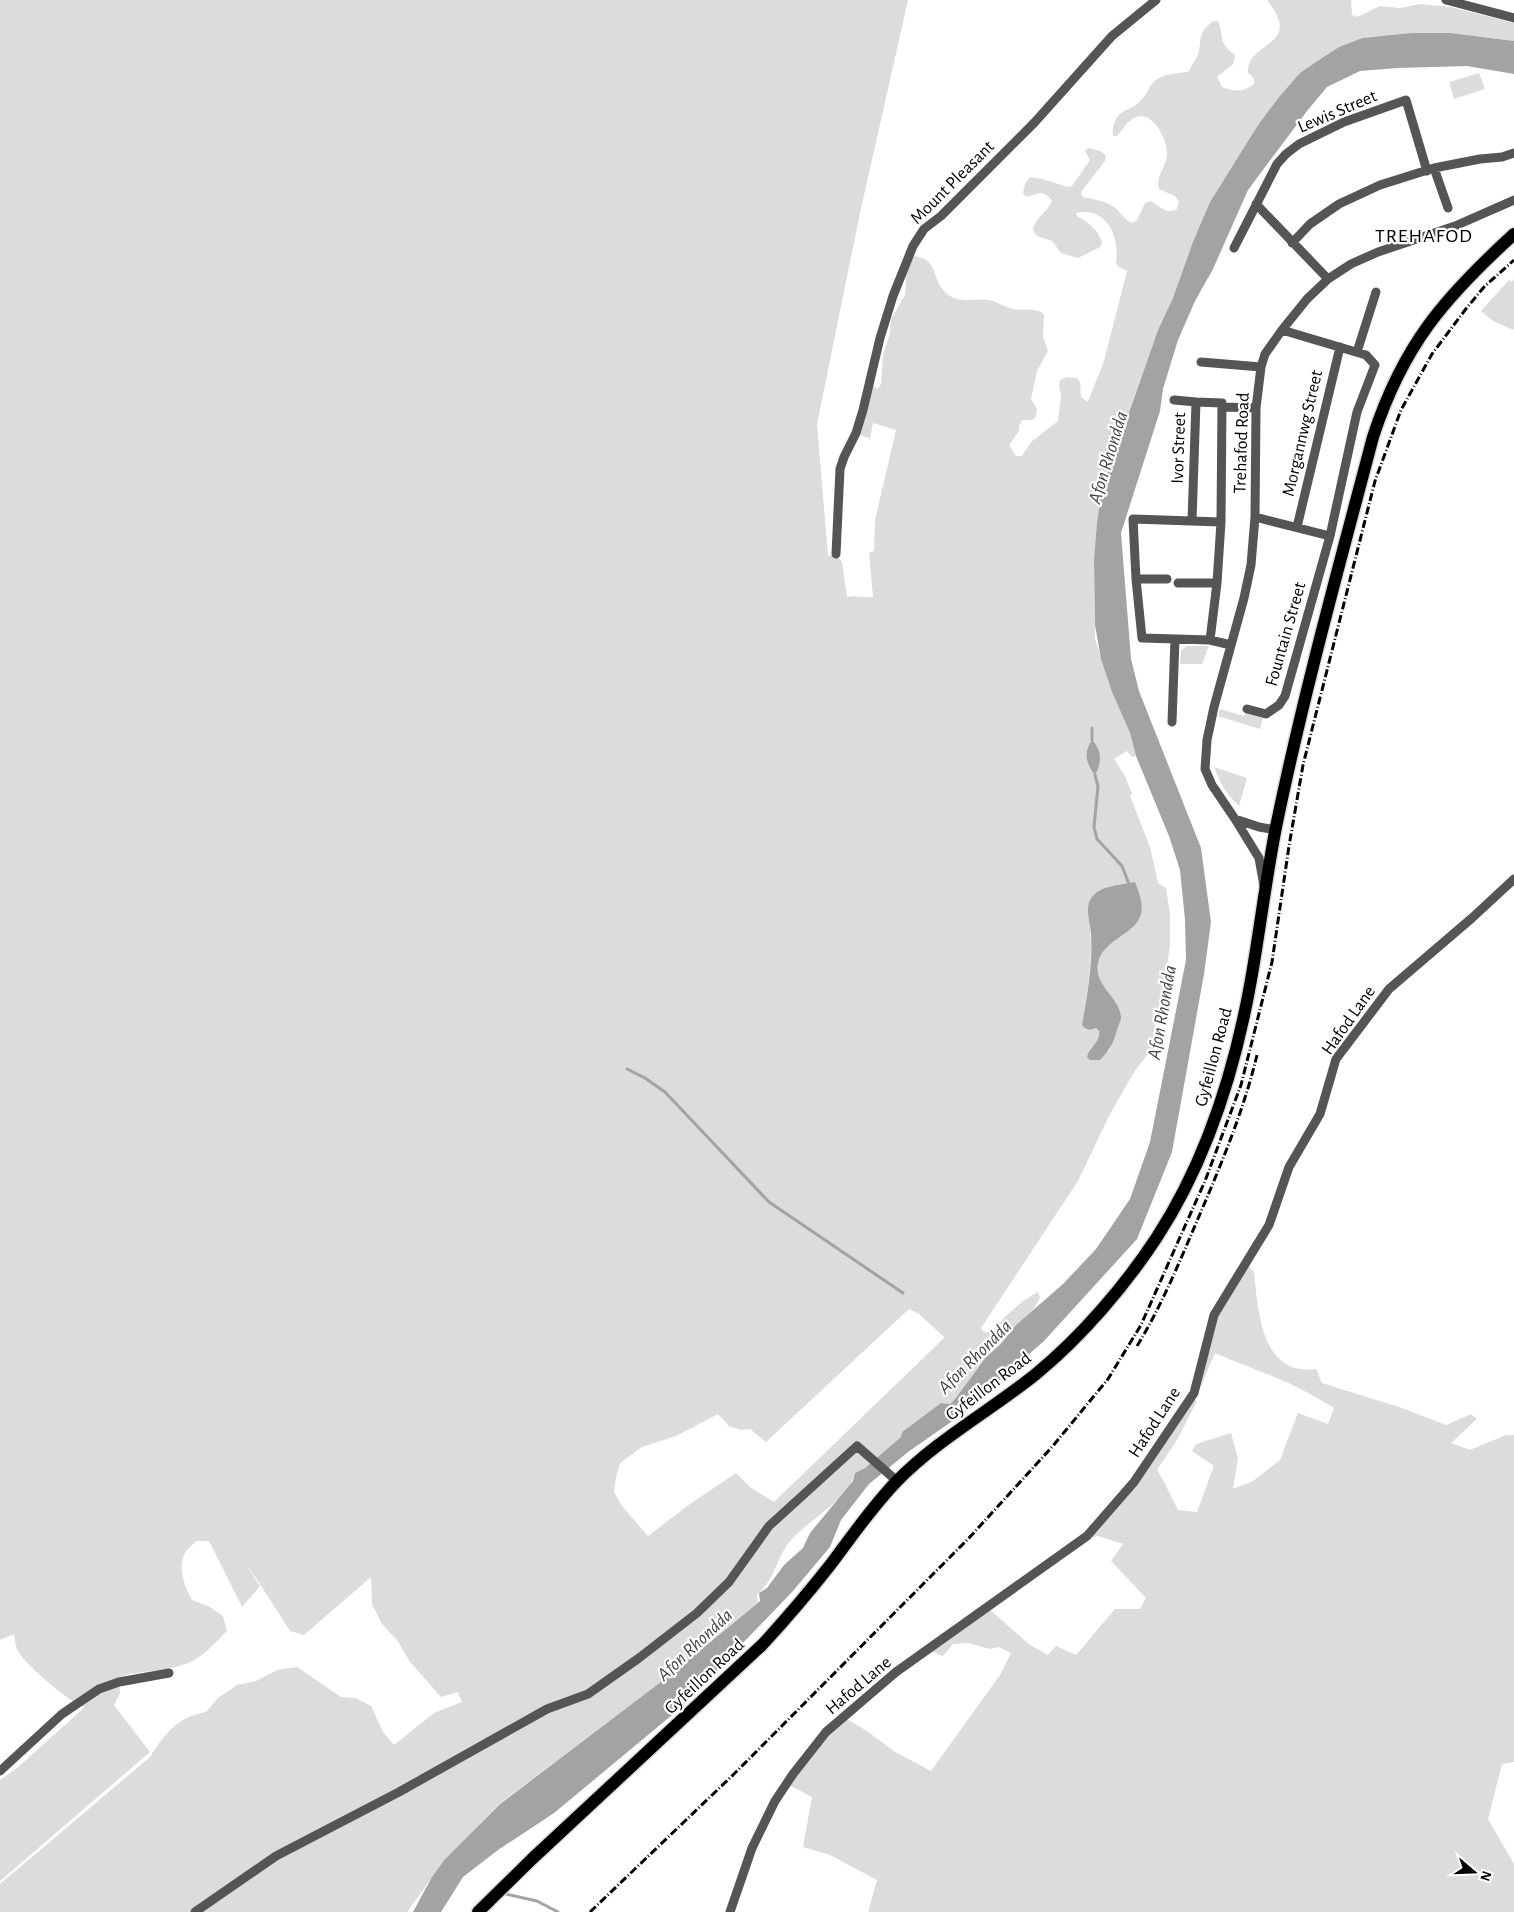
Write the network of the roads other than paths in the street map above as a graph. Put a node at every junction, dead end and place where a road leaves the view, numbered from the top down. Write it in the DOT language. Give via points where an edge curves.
graph roads {
  1 [pos="1156,0"];
  2 [pos="1446,0"];
  3 [pos="1514,18"];
  4 [pos="1514,153"];
  5 [pos="1430,169"];
  6 [pos="1514,200"];
  7 [pos="1256,204"];
  8 [pos="1448,208"];
  9 [pos="1514,234"];
  10 [pos="1292,242"];
  11 [pos="1234,248"];
  12 [pos="1328,279"];
  13 [pos="1376,292"];
  14 [pos="1282,330"];
  15 [pos="1340,347"];
  16 [pos="1357,352"];
  17 [pos="1201,362"];
  18 [pos="1261,367"];
  19 [pos="1174,400"];
  20 [pos="1196,402"];
  21 [pos="1222,405"];
  22 [pos="1256,408"];
  23 [pos="1255,517"];
  24 [pos="1192,521"];
  25 [pos="1221,522"];
  26 [pos="1297,526"];
  27 [pos="1330,536"];
  28 [pos="836,554"];
  29 [pos="1136,579"];
  30 [pos="1167,580"];
  31 [pos="1178,583"];
  32 [pos="1217,583"];
  33 [pos="1175,639"];
  34 [pos="1210,640"];
  35 [pos="1231,645"];
  36 [pos="1247,709"];
  37 [pos="1172,722"];
  38 [pos="1235,819"];
  39 [pos="1276,830"];
  40 [pos="1514,879"];
  41 [pos="1266,894"];
  42 [pos="892,1477"];
  43 [pos="169,1673"];
  44 [pos="0,1772"];
  45 [pos="195,1912"];
  46 [pos="478,1912"];
  47 [pos="730,1912"];
  1 -- 28 [label="street, Mount Pleasant" via="1112,36 1034,123 941,216 924,228 913,246 880,338 861,418 840,469"];
  2 -- 3 [label="street"];
  4 -- 5 [label="street"];
  5 -- 7 [label="street, Lewis Street" via="1406,100 1344,122 1299,144 1277,164"];
  5 -- 8 [label="street"];
  5 -- 10 [label="street" via="1380,185 1339,204 1310,224"];
  6 -- 12 [label="street, Trehafod Road" via="1455,226 1378,252"];
  7 -- 10 [label="street"];
  7 -- 11 [label="street, Lewis Street"];
  9 -- 39 [label="main road, Gyfeillon Road" via="1452,293 1434,315 1405,360 1381,410 1328,610"];
  10 -- 12 [label="street"];
  12 -- 14 [label="street, Trehafod Road"];
  13 -- 16 [label="street"];
  14 -- 15 [label="street"];
  14 -- 18 [label="street, Trehafod Road" via="1265,354"];
  15 -- 16 [label="street"];
  15 -- 26 [label="street, Morgannwg Street"];
  16 -- 27 [label="street" via="1366,355 1375,365 1357,412"];
  17 -- 18 [label="street"];
  18 -- 22 [label="street, Trehafod Road"];
  19 -- 20 [label="street"];
  20 -- 21 [label="street, Ivor Street"];
  20 -- 24 [label="street, Ivor Street"];
  21 -- 22 [label="street, Ivor Street"];
  21 -- 25 [label="street"];
  22 -- 23 [label="street, Trehafod Road"];
  23 -- 26 [label="street"];
  23 -- 35 [label="street, Trehafod Road" via="1249,573"];
  24 -- 25 [label="street"];
  24 -- 29 [label="street" via="1133,519"];
  25 -- 32 [label="street"];
  26 -- 27 [label="street"];
  27 -- 36 [label="street, Fountain Street" via="1285,696 1266,714"];
  29 -- 30 [label="street"];
  29 -- 33 [label="street" via="1142,638"];
  31 -- 32 [label="street"];
  32 -- 34 [label="street"];
  33 -- 34 [label="street"];
  33 -- 37 [label="street"];
  34 -- 35 [label="street"];
  35 -- 38 [label="street, Trehafod Road" via="1208,732 1205,769"];
  38 -- 39 [label="street"];
  38 -- 41 [label="street, Trehafod Road" via="1258,858"];
  39 -- 41 [label="main road, Gyfeillon Road"];
  40 -- 47 [label="street, Hafod Lane" via="1389,988 1336,1059 1320,1114 1289,1167 1269,1225 1214,1315 1194,1393 1134,1482 1087,1536 896,1672 826,1732 775,1801 752,1848"];
  41 -- 42 [label="main road, Gyfeillon Road" via="1243,1018 1219,1108 1190,1179 1156,1239 1122,1284 1065,1348 1036,1373"];
  42 -- 45 [label="street" via="857,1446 769,1526 729,1582 697,1613 588,1694 547,1709 276,1856"];
  42 -- 46 [label="main road, Gyfeillon Road" via="868,1514 796,1607 762,1645"];
  43 -- 44 [label="street" via="99,1689 62,1714"];
}
